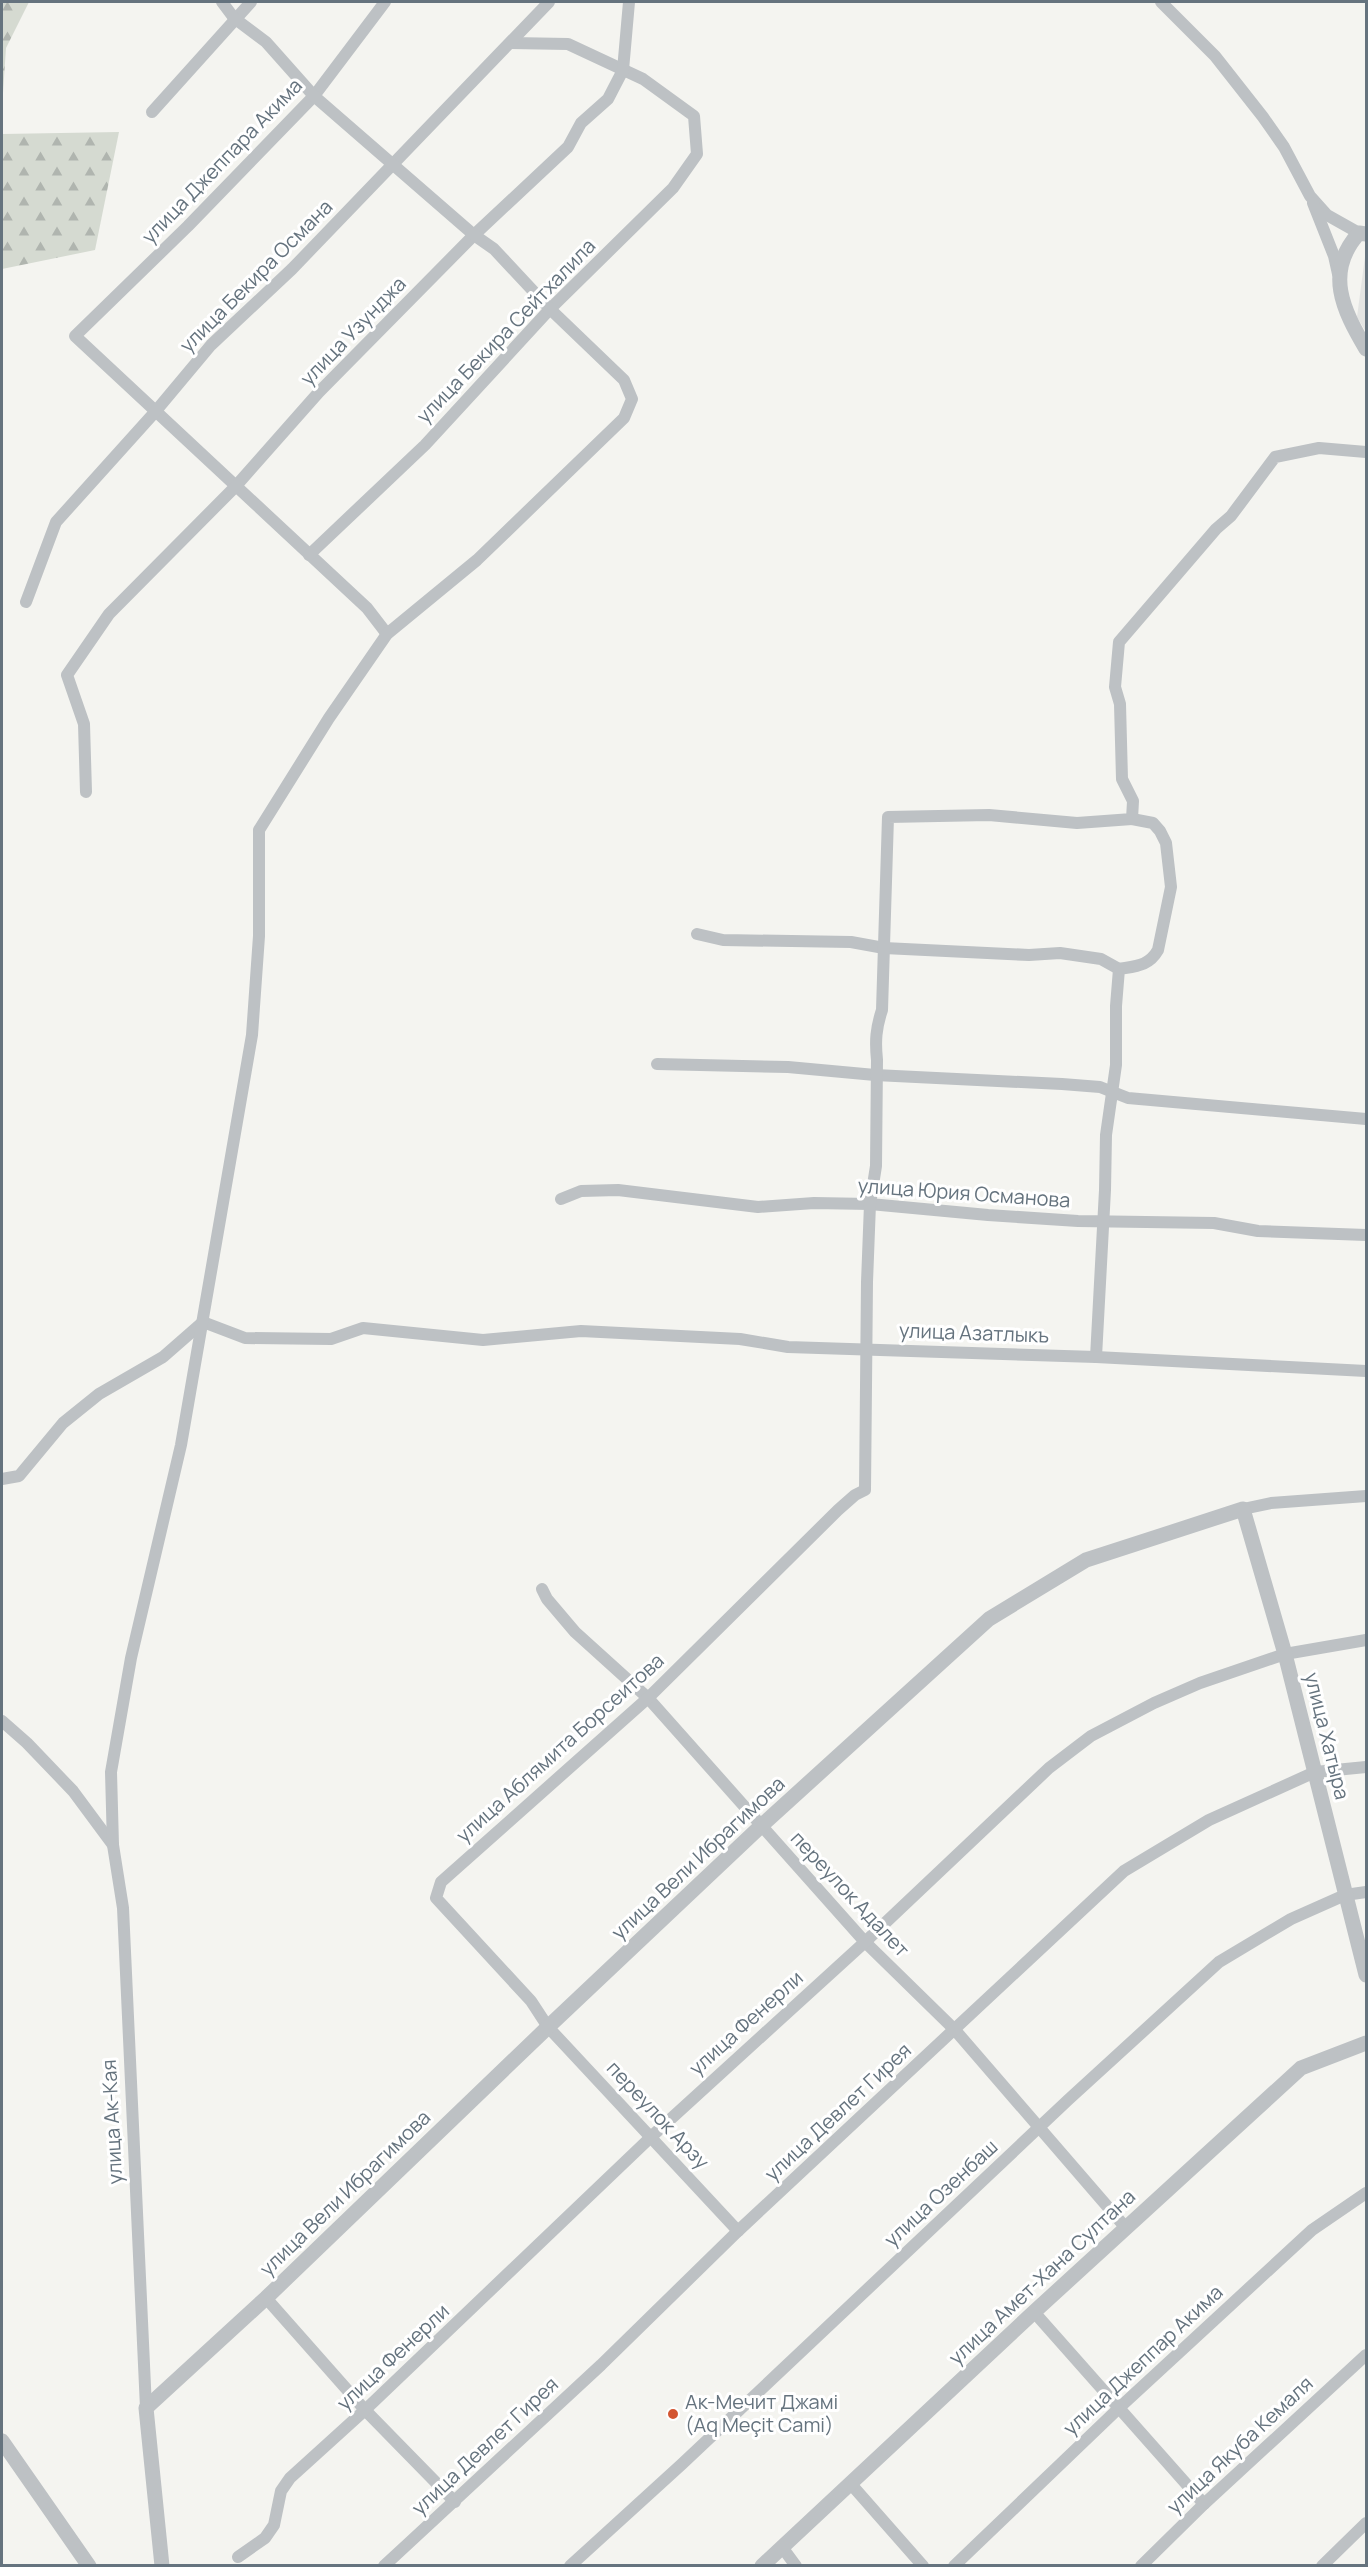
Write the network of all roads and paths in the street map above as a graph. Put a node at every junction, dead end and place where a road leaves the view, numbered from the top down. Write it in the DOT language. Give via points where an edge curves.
graph roads {
  1 [pos="222,2"];
  2 [pos="251,2"];
  3 [pos="385,2"];
  4 [pos="549,2"];
  5 [pos="629,2"];
  6 [pos="1161,2"];
  7 [pos="234,18"];
  8 [pos="511,43"];
  9 [pos="623,70"];
  10 [pos="314,96"];
  11 [pos="152,112"];
  12 [pos="394,163"];
  13 [pos="1310,196"];
  14 [pos="1363,233"];
  15 [pos="474,235"];
  16 [pos="1338,276"];
  17 [pos="550,309"];
  18 [pos="1366,349"];
  19 [pos="155,412"];
  20 [pos="1366,452"];
  21 [pos="235,487"];
  22 [pos="309,555"];
  23 [pos="26,602"];
  24 [pos="387,634"];
  25 [pos="86,792"];
  26 [pos="1132,819"];
  27 [pos="697,934"];
  28 [pos="884,948"];
  29 [pos="1119,969"];
  30 [pos="657,1064"];
  31 [pos="875,1075"];
  32 [pos="1111,1093"];
  33 [pos="1366,1119"];
  34 [pos="561,1200"];
  35 [pos="870,1204"];
  36 [pos="1103,1219"];
  37 [pos="1366,1235"];
  38 [pos="203,1322"];
  39 [pos="866,1348"];
  40 [pos="1096,1357"];
  41 [pos="1366,1371"];
  42 [pos="2,1479"];
  43 [pos="1366,1496"];
  44 [pos="1243,1509"];
  45 [pos="542,1589"];
  46 [pos="1366,1640"];
  47 [pos="1285,1654"];
  48 [pos="648,1698"];
  49 [pos="2,1721"];
  50 [pos="1366,1767"];
  51 [pos="1315,1772"];
  52 [pos="761,1826"];
  53 [pos="113,1845"];
  54 [pos="1366,1892"];
  55 [pos="1345,1894"];
  56 [pos="865,1942"];
  57 [pos="1366,1975"];
  58 [pos="548,2027"];
  59 [pos="955,2030"];
  60 [pos="1366,2043"];
  61 [pos="1040,2127"];
  62 [pos="652,2136"];
  63 [pos="1366,2193"];
  64 [pos="1126,2228"];
  65 [pos="738,2231"];
  66 [pos="266,2298"];
  67 [pos="1034,2312"];
  68 [pos="1366,2355"];
  69 [pos="146,2408"];
  70 [pos="1119,2408"];
  71 [pos="365,2410"];
  72 [pos="2,2441"];
  73 [pos="850,2483"];
  74 [pos="455,2502"];
  75 [pos="1204,2504"];
  76 [pos="1366,2523"];
  77 [pos="782,2547"];
  78 [pos="238,2557"];
  79 [pos="89,2565"];
  80 [pos="162,2565"];
  81 [pos="384,2565"];
  82 [pos="570,2565"];
  83 [pos="762,2565"];
  84 [pos="796,2565"];
  85 [pos="923,2565"];
  86 [pos="954,2565"];
  87 [pos="1141,2565"];
  88 [pos="1322,2565"];
  1 -- 7 [label="street"];
  2 -- 7 [label="street"];
  3 -- 10 [label="street, улица Джеппара Акима"];
  4 -- 8 [label="street, улица Бекира Османа"];
  5 -- 9 [label="street, улица Узунджа"];
  6 -- 13 [label="street" via="1215,56 1263,117"];
  7 -- 10 [label="street" via="266,42"];
  7 -- 11 [label="street"];
  8 -- 9 [label="street" via="568,44"];
  8 -- 12 [label="street, улица Бекира Османа"];
  9 -- 15 [label="street, улица Узунджа" via="608,99 581,123 568,147"];
  9 -- 17 [label="street, улица Бекира Сейтхалила" via="643,79 694,116 697,154 673,188"];
  10 -- 12 [label="street"];
  10 -- 19 [label="street, улица Джеппара Акима" via="75,336"];
  12 -- 15 [label="street"];
  12 -- 19 [label="street, улица Бекира Османа" via="292,269 211,345"];
  13 -- 14 [label="street" via="1327,214"];
  13 -- 16 [label="street"];
  14 -- 16 [label="street" via="1347,246"];
  15 -- 17 [label="street" via="495,249"];
  15 -- 21 [label="street, улица Узунджа" via="319,392"];
  16 -- 18 [label="street" via="1349,320"];
  17 -- 22 [label="street, улица Бекира Сейтхалила" via="425,445"];
  17 -- 24 [label="street" via="624,380 632,399 624,418 477,560"];
  19 -- 21 [label="street"];
  19 -- 23 [label="street, улица Бекира Османа" via="56,522"];
  20 -- 26 [label="street" via="1319,448 1275,457 1231,516 1119,642 1115,687 1120,704 1122,779 1134,801"];
  21 -- 22 [label="street"];
  21 -- 25 [label="street, улица Узунджа" via="109,614 67,675 84,724"];
  22 -- 24 [label="street" via="367,608"];
  24 -- 38 [label="street" via="259,830 259,936 252,1035"];
  26 -- 28 [label="street" via="1077,823 989,815 888,817"];
  26 -- 29 [label="street" via="1153,823 1160,831 1166,843 1171,886 1153,959"];
  27 -- 28 [label="street" via="723,940 851,942"];
  28 -- 29 [label="street" via="1029,956 1060,953 1101,958"];
  28 -- 31 [label="street"];
  29 -- 32 [label="street" via="1116,1065"];
  30 -- 31 [label="street" via="788,1067"];
  31 -- 32 [label="street" via="1062,1084 1100,1087"];
  31 -- 35 [label="street" via="876,1166"];
  32 -- 33 [label="street" via="1128,1098"];
  32 -- 36 [label="street"];
  34 -- 35 [label="street, улица Юрия Османова" via="581,1191 618,1190 758,1207"];
  35 -- 36 [label="street, улица Юрия Османова" via="1000,1216"];
  35 -- 39 [label="street"];
  36 -- 37 [label="street, улица Юрия Османова" via="1214,1223 1258,1232"];
  36 -- 40 [label="street"];
  38 -- 39 [label="street, улица Азатлыкъ" via="245,1338 331,1339 363,1328 483,1340 581,1331 740,1339 788,1347"];
  38 -- 42 [label="street" via="163,1357 99,1394 63,1423 19,1476"];
  38 -- 53 [label="street" via="181,1445 131,1658 111,1772"];
  39 -- 40 [label="street, улица Азатлыкъ"];
  39 -- 48 [label="street, улица Аблямита Борсеитова" via="864,1490 838,1510"];
  40 -- 41 [label="street, улица Азатлыкъ"];
  43 -- 44 [label="street, улица Вели Ибрагимова" via="1271,1503"];
  44 -- 47 [label="street, улица Хатыра"];
  44 -- 52 [label="street, улица Вели Ибрагимова" via="1086,1560 989,1619"];
  45 -- 48 [label="street, переулок Адалет" via="575,1632"];
  46 -- 47 [label="street, улица Фенерли"];
  47 -- 51 [label="street, улица Хатыра"];
  47 -- 56 [label="street, улица Фенерли" via="1200,1683 1091,1736 1049,1768"];
  48 -- 52 [label="street, переулок Адалет"];
  48 -- 58 [label="street, улица Аблямита Борсеитова" via="441,1882 436,1898 531,2001"];
  49 -- 53 [label="street, улица Ак-Кая" via="73,1791"];
  50 -- 51 [label="street, улица Девлет Гирея"];
  51 -- 55 [label="street, улица Хатыра"];
  51 -- 59 [label="street, улица Девлет Гирея" via="1209,1820 1124,1871"];
  52 -- 56 [label="street, переулок Адалет"];
  52 -- 58 [label="street, улица Вели Ибрагимова"];
  53 -- 69 [label="street, улица Ак-Кая" via="123,1908"];
  54 -- 55 [label="street, улица Озенбаш"];
  55 -- 57 [label="street, улица Хатыра"];
  55 -- 61 [label="street, улица Озенбаш" via="1291,1919 1219,1962"];
  56 -- 59 [label="street, переулок Адалет"];
  56 -- 62 [label="street, улица Фенерли"];
  58 -- 62 [label="street, переулок Арзу"];
  58 -- 66 [label="street, улица Вели Ибрагимова"];
  59 -- 61 [label="street, переулок Адалет"];
  59 -- 65 [label="street, улица Девлет Гирея"];
  60 -- 64 [label="street, улица Амет-Хана Султана" via="1301,2068"];
  61 -- 64 [label="street, переулок Адалет"];
  61 -- 82 [label="street, улица Озенбаш"];
  62 -- 65 [label="street, переулок Арзу"];
  62 -- 71 [label="street, улица Фенерли"];
  63 -- 70 [label="street, улица Джеппар Акима" via="1312,2230"];
  64 -- 67 [label="street, улица Амет-Хана Султана"];
  65 -- 74 [label="street, улица Девлет Гирея"];
  66 -- 69 [label="street, улица Вели Ибрагимова"];
  66 -- 71 [label="street"];
  67 -- 70 [label="street"];
  67 -- 73 [label="street, улица Амет-Хана Султана"];
  68 -- 75 [label="street, улица Якуба Кемаля"];
  69 -- 80 [label="street, улица Ак-Кая"];
  70 -- 75 [label="street"];
  70 -- 86 [label="street, улица Джеппар Акима"];
  71 -- 74 [label="street"];
  71 -- 78 [label="street, улица Фенерли" via="290,2478 281,2491 274,2524 266,2538"];
  72 -- 79 [label="street"];
  73 -- 77 [label="street, улица Амет-Хана Султана"];
  73 -- 85 [label="street"];
  74 -- 81 [label="street, улица Девлет Гирея"];
  75 -- 87 [label="street, улица Якуба Кемаля"];
  76 -- 88 [label="street"];
  77 -- 83 [label="street, улица Амет-Хана Султана"];
  77 -- 84 [label="street"];
}
